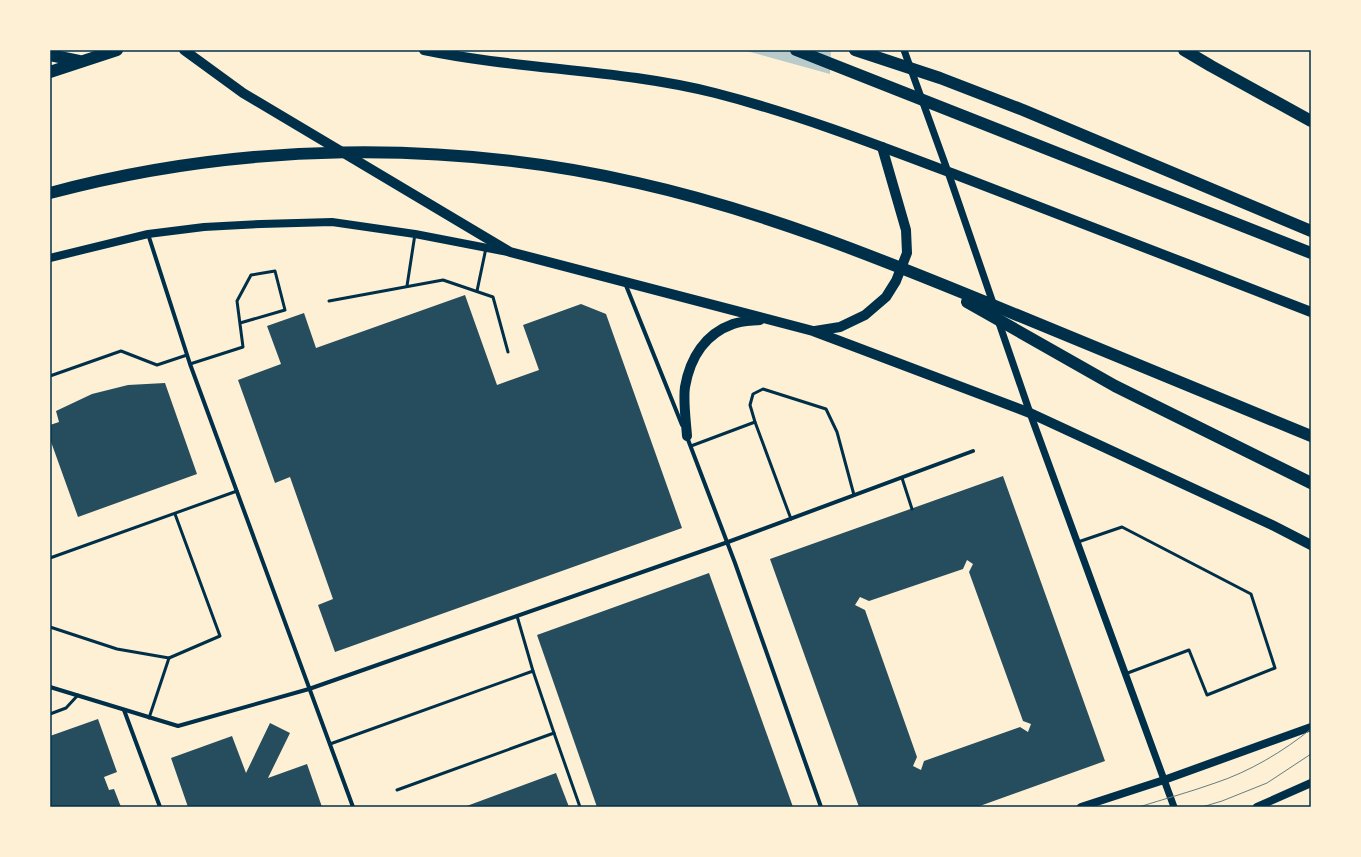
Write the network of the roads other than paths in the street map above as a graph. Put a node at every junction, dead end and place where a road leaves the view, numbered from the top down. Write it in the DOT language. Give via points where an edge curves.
graph roads {
  1 [pos="117,50"];
  2 [pos="184,50"];
  3 [pos="424,50"];
  4 [pos="796,50"];
  5 [pos="855,50"];
  6 [pos="904,50"];
  7 [pos="1184,50"];
  8 [pos="50,55"];
  9 [pos="81,61"];
  10 [pos="909,65"];
  11 [pos="50,72"];
  12 [pos="1311,121"];
  13 [pos="882,147"];
  14 [pos="948,172"];
  15 [pos="50,193"];
  16 [pos="1311,227"];
  17 [pos="1311,231"];
  18 [pos="148,234"];
  19 [pos="415,234"];
  20 [pos="486,248"];
  21 [pos="510,252"];
  22 [pos="1311,254"];
  23 [pos="50,258"];
  24 [pos="925,277"];
  25 [pos="625,283"];
  26 [pos="407,286"];
  27 [pos="477,291"];
  28 [pos="329,301"];
  29 [pos="1311,312"];
  30 [pos="765,319"];
  31 [pos="240,323"];
  32 [pos="813,332"];
  33 [pos="508,352"];
  34 [pos="187,355"];
  35 [pos="190,364"];
  36 [pos="50,376"];
  37 [pos="1030,413"];
  38 [pos="755,422"];
  39 [pos="687,436"];
  40 [pos="1311,436"];
  41 [pos="691,446"];
  42 [pos="973,451"];
  43 [pos="902,478"];
  44 [pos="1311,483"];
  45 [pos="237,491"];
  46 [pos="854,495"];
  47 [pos="912,509"];
  48 [pos="175,514"];
  49 [pos="791,519"];
  50 [pos="728,542"];
  51 [pos="1077,542"];
  52 [pos="1311,545"];
  53 [pos="50,558"];
  54 [pos="516,616"];
  55 [pos="50,626"];
  56 [pos="169,658"];
  57 [pos="532,671"];
  58 [pos="1125,674"];
  59 [pos="50,687"];
  60 [pos="309,689"];
  61 [pos="78,695"];
  62 [pos="124,710"];
  63 [pos="50,714"];
  64 [pos="149,718"];
  65 [pos="1311,727"];
  66 [pos="554,733"];
  67 [pos="330,744"];
  68 [pos="1164,780"];
  69 [pos="1311,783"];
  70 [pos="397,790"];
  71 [pos="160,807"];
  72 [pos="353,807"];
  73 [pos="580,807"];
  74 [pos="821,807"];
  75 [pos="1081,807"];
  76 [pos="1174,807"];
  77 [pos="1257,807"];
  1 -- 9 [label="highway"];
  2 -- 21 [label="main road" via="243,93"];
  3 -- 13 [label="main road" via="494,62 626,77 713,92 798,116"];
  4 -- 22 [label="highway"];
  5 -- 17 [label="highway" via="995,99"];
  6 -- 10 [label="street"];
  7 -- 12 [label="highway"];
  8 -- 9 [label="highway"];
  9 -- 11 [label="highway"];
  10 -- 14 [label="street"];
  10 -- 16 [label="street"];
  13 -- 14 [label="main road"];
  13 -- 32 [label="main road" via="906,230 907,253 886,298 865,315 840,327"];
  14 -- 29 [label="main road"];
  14 -- 37 [label="street"];
  15 -- 24 [label="highway" via="111,178 201,163 288,154 408,153 504,160 608,176 725,205 799,229"];
  18 -- 19 [label="main road" via="204,227 332,222"];
  18 -- 23 [label="main road"];
  18 -- 34 [label="street"];
  19 -- 20 [label="main road"];
  19 -- 26 [label="lane"];
  20 -- 21 [label="main road"];
  20 -- 27 [label="lane"];
  21 -- 25 [label="main road"];
  24 -- 40 [label="highway"];
  24 -- 44 [label="highway" via="1115,386"];
  25 -- 30 [label="main road"];
  25 -- 39 [label="street"];
  26 -- 27 [label="lane" via="443,280"];
  26 -- 28 [label="lane"];
  27 -- 33 [label="lane" via="492,297"];
  30 -- 32 [label="main road"];
  30 -- 39 [label="main road" via="733,324 713,334 701,346 692,361 685,388"];
  31 -- 31 [label="lane" via="237,302 251,275 275,271 285,310"];
  31 -- 35 [label="lane" via="243,347"];
  32 -- 37 [label="main road"];
  34 -- 35 [label="street"];
  34 -- 36 [label="lane" via="157,365 121,351"];
  35 -- 45 [label="street"];
  37 -- 51 [label="street"];
  37 -- 52 [label="main road"];
  38 -- 41 [label="lane"];
  38 -- 46 [label="lane" via="750,405 753,394 763,389 826,409 837,432"];
  38 -- 49 [label="lane"];
  39 -- 41 [label="street"];
  41 -- 50 [label="street"];
  42 -- 43 [label="street"];
  43 -- 46 [label="street"];
  43 -- 47 [label="lane"];
  45 -- 48 [label="lane"];
  45 -- 60 [label="street"];
  46 -- 49 [label="street"];
  48 -- 53 [label="lane"];
  48 -- 56 [label="lane" via="220,636"];
  49 -- 50 [label="street"];
  50 -- 54 [label="street"];
  50 -- 74 [label="street"];
  51 -- 58 [label="street"];
  51 -- 58 [label="lane" via="1122,527 1251,594 1275,668 1206,695 1189,650"];
  54 -- 57 [label="lane"];
  54 -- 60 [label="street"];
  55 -- 56 [label="lane" via="118,648"];
  56 -- 64 [label="lane"];
  57 -- 66 [label="lane"];
  57 -- 67 [label="lane"];
  58 -- 68 [label="street"];
  59 -- 61 [label="street"];
  60 -- 64 [label="street" via="178,726"];
  60 -- 67 [label="street"];
  61 -- 62 [label="street"];
  61 -- 63 [label="lane" via="66,708"];
  62 -- 64 [label="street"];
  62 -- 71 [label="street"];
  65 -- 68 [label="main road"];
  66 -- 70 [label="lane"];
  66 -- 73 [label="lane"];
  67 -- 72 [label="street"];
  68 -- 75 [label="main road"];
  68 -- 76 [label="street"];
  69 -- 77 [label="main road"];
}
